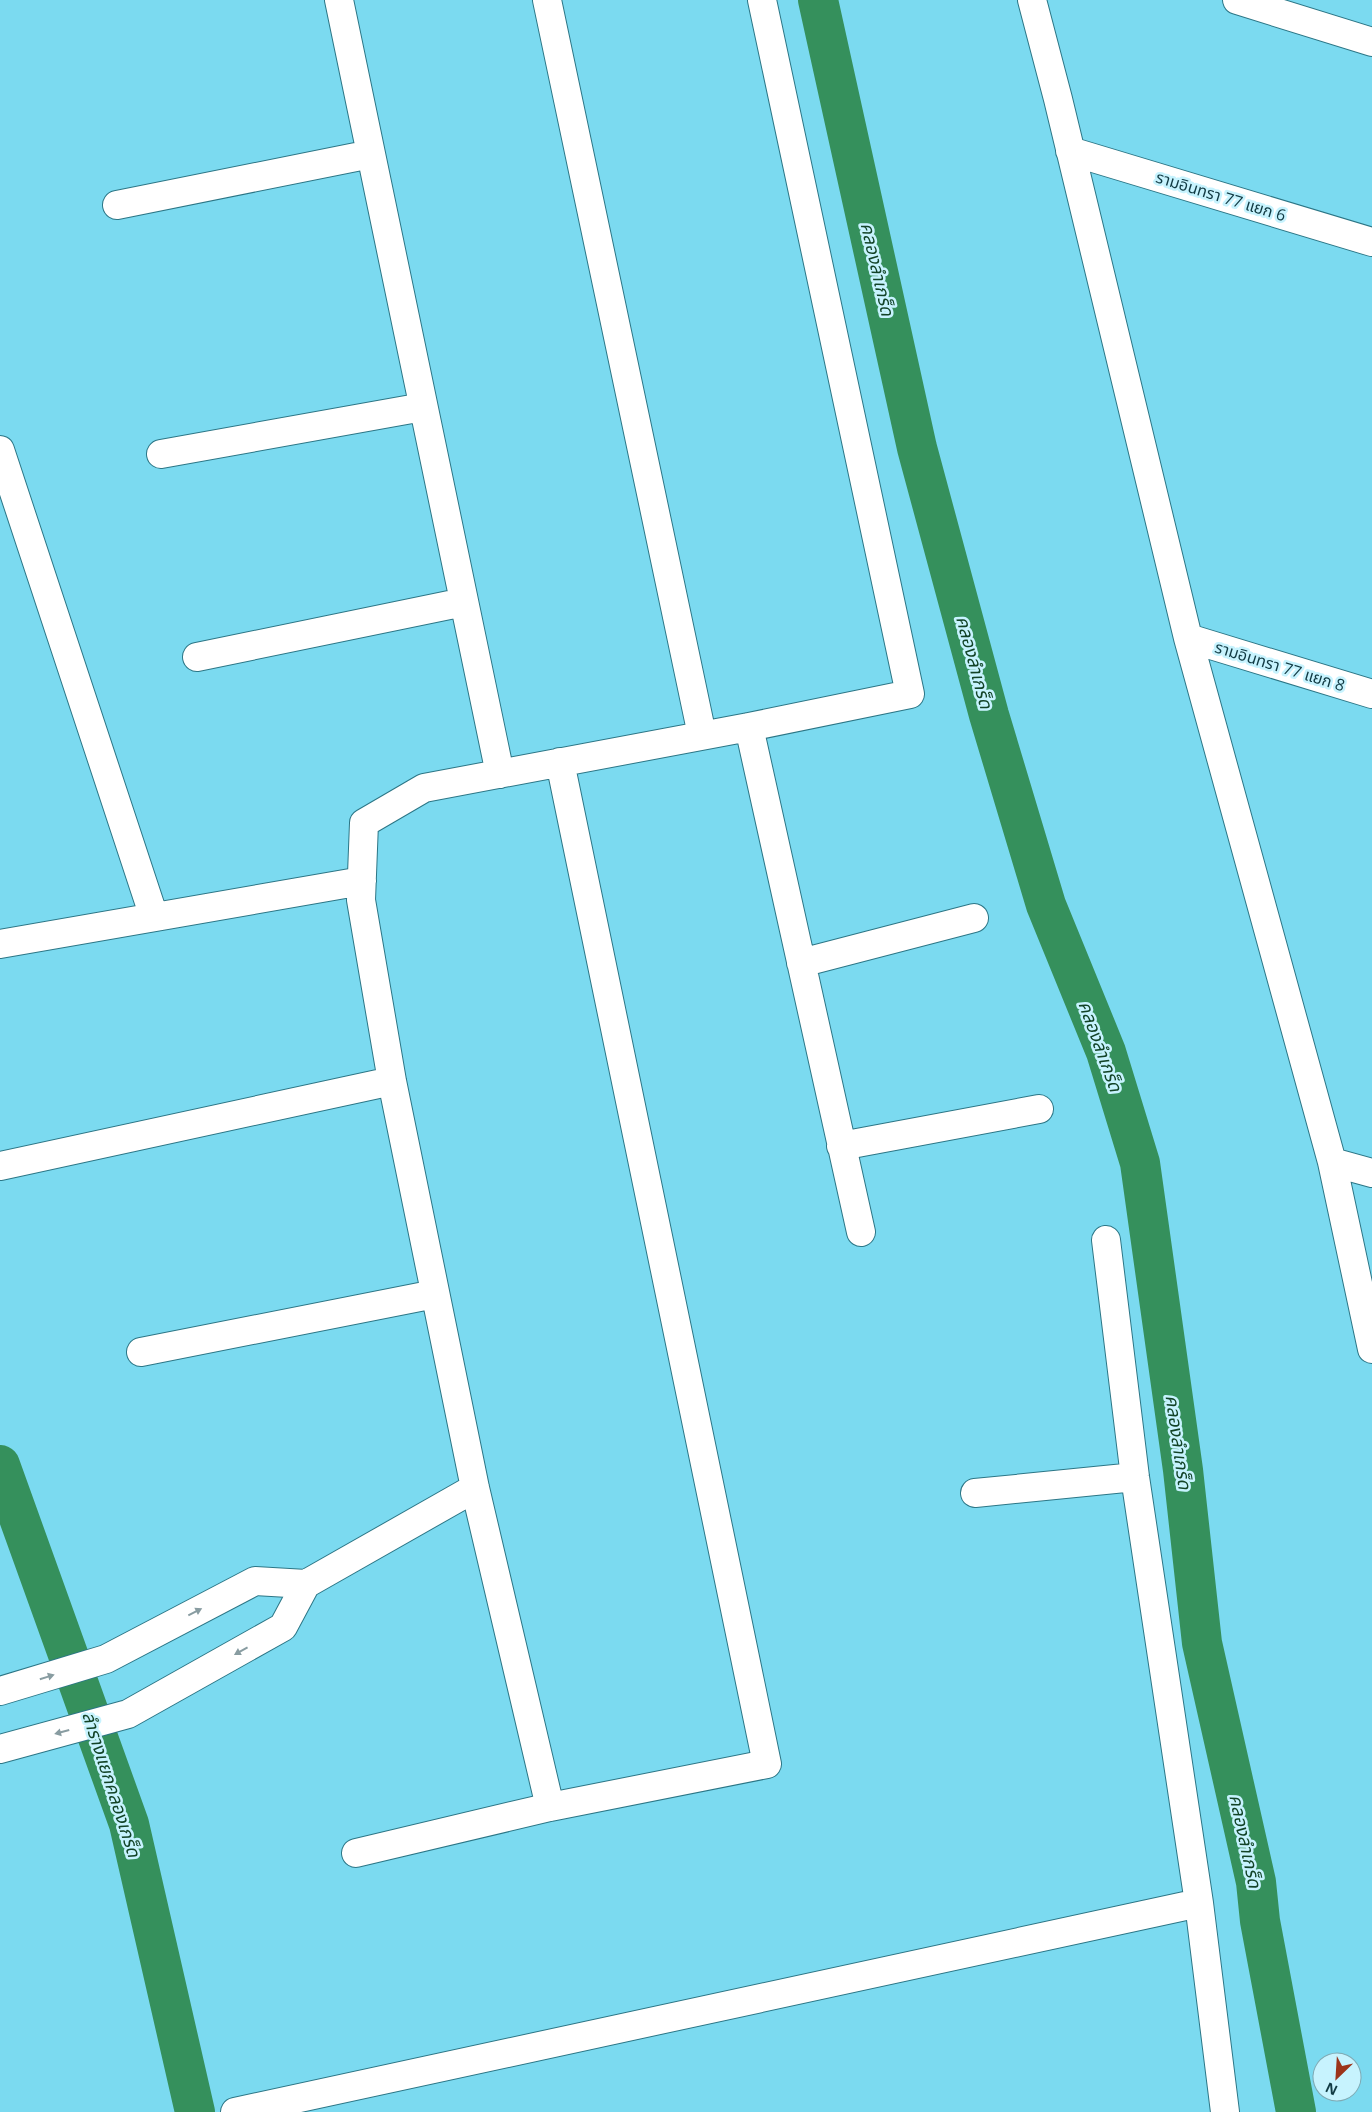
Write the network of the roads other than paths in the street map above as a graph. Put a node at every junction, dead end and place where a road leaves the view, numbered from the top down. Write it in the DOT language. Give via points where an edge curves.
graph roads {
  1 [pos="339,0"];
  2 [pos="547,0"];
  3 [pos="762,0"];
  4 [pos="1032,0"];
  5 [pos="1237,0"];
  6 [pos="1372,42"];
  7 [pos="1070,151"];
  8 [pos="371,154"];
  9 [pos="117,205"];
  10 [pos="1372,242"];
  11 [pos="423,407"];
  12 [pos="0,450"];
  13 [pos="161,454"];
  14 [pos="464,602"];
  15 [pos="1188,638"];
  16 [pos="197,658"];
  17 [pos="1372,694"];
  18 [pos="749,727"];
  19 [pos="702,735"];
  20 [pos="560,762"];
  21 [pos="500,774"];
  22 [pos="362,881"];
  23 [pos="154,917"];
  24 [pos="974,918"];
  25 [pos="0,944"];
  26 [pos="801,963"];
  27 [pos="392,1082"];
  28 [pos="1039,1109"];
  29 [pos="841,1146"];
  30 [pos="1332,1162"];
  31 [pos="0,1166"];
  32 [pos="1372,1173"];
  33 [pos="861,1232"];
  34 [pos="1106,1240"];
  35 [pos="435,1294"];
  36 [pos="1372,1349"];
  37 [pos="141,1352"];
  38 [pos="1135,1477"];
  39 [pos="475,1488"];
  40 [pos="975,1493"];
  41 [pos="306,1584"];
  42 [pos="0,1691"];
  43 [pos="0,1749"];
  44 [pos="550,1807"];
  45 [pos="356,1853"];
  46 [pos="1199,1903"];
  47 [pos="235,2112"];
  48 [pos="1225,2112"];
  1 -- 8 [label="street"];
  2 -- 19 [label="street"];
  3 -- 18 [label="street" via="910,694"];
  4 -- 7 [label="street"];
  5 -- 6 [label="street"];
  7 -- 10 [label="street, รามอินทรา 77 แยก 6"];
  7 -- 15 [label="street"];
  8 -- 9 [label="street"];
  8 -- 11 [label="street"];
  11 -- 13 [label="street"];
  11 -- 14 [label="street"];
  12 -- 23 [label="street"];
  14 -- 16 [label="street"];
  14 -- 21 [label="street"];
  15 -- 17 [label="street, รามอินทรา 77 แยก 8"];
  15 -- 30 [label="street"];
  18 -- 19 [label="street"];
  18 -- 26 [label="street"];
  19 -- 20 [label="street"];
  20 -- 21 [label="street"];
  20 -- 44 [label="street" via="767,1764"];
  21 -- 22 [label="street" via="424,788 364,823"];
  22 -- 23 [label="street"];
  22 -- 27 [label="street" via="361,900"];
  23 -- 25 [label="street"];
  24 -- 26 [label="street"];
  26 -- 29 [label="street"];
  27 -- 31 [label="street"];
  27 -- 35 [label="street"];
  28 -- 29 [label="street"];
  29 -- 33 [label="street"];
  30 -- 32 [label="street"];
  30 -- 36 [label="street"];
  34 -- 38 [label="street"];
  35 -- 37 [label="street"];
  35 -- 39 [label="street"];
  38 -- 40 [label="street"];
  38 -- 46 [label="street"];
  39 -- 41 [label="street"];
  39 -- 44 [label="street"];
  42 -- 41 [label="street, one-way" via="106,1658 255,1581"];
  41 -- 43 [label="street, one-way" via="283,1627 128,1714"];
  44 -- 45 [label="street"];
  46 -- 47 [label="street"];
  46 -- 48 [label="street"];
}
